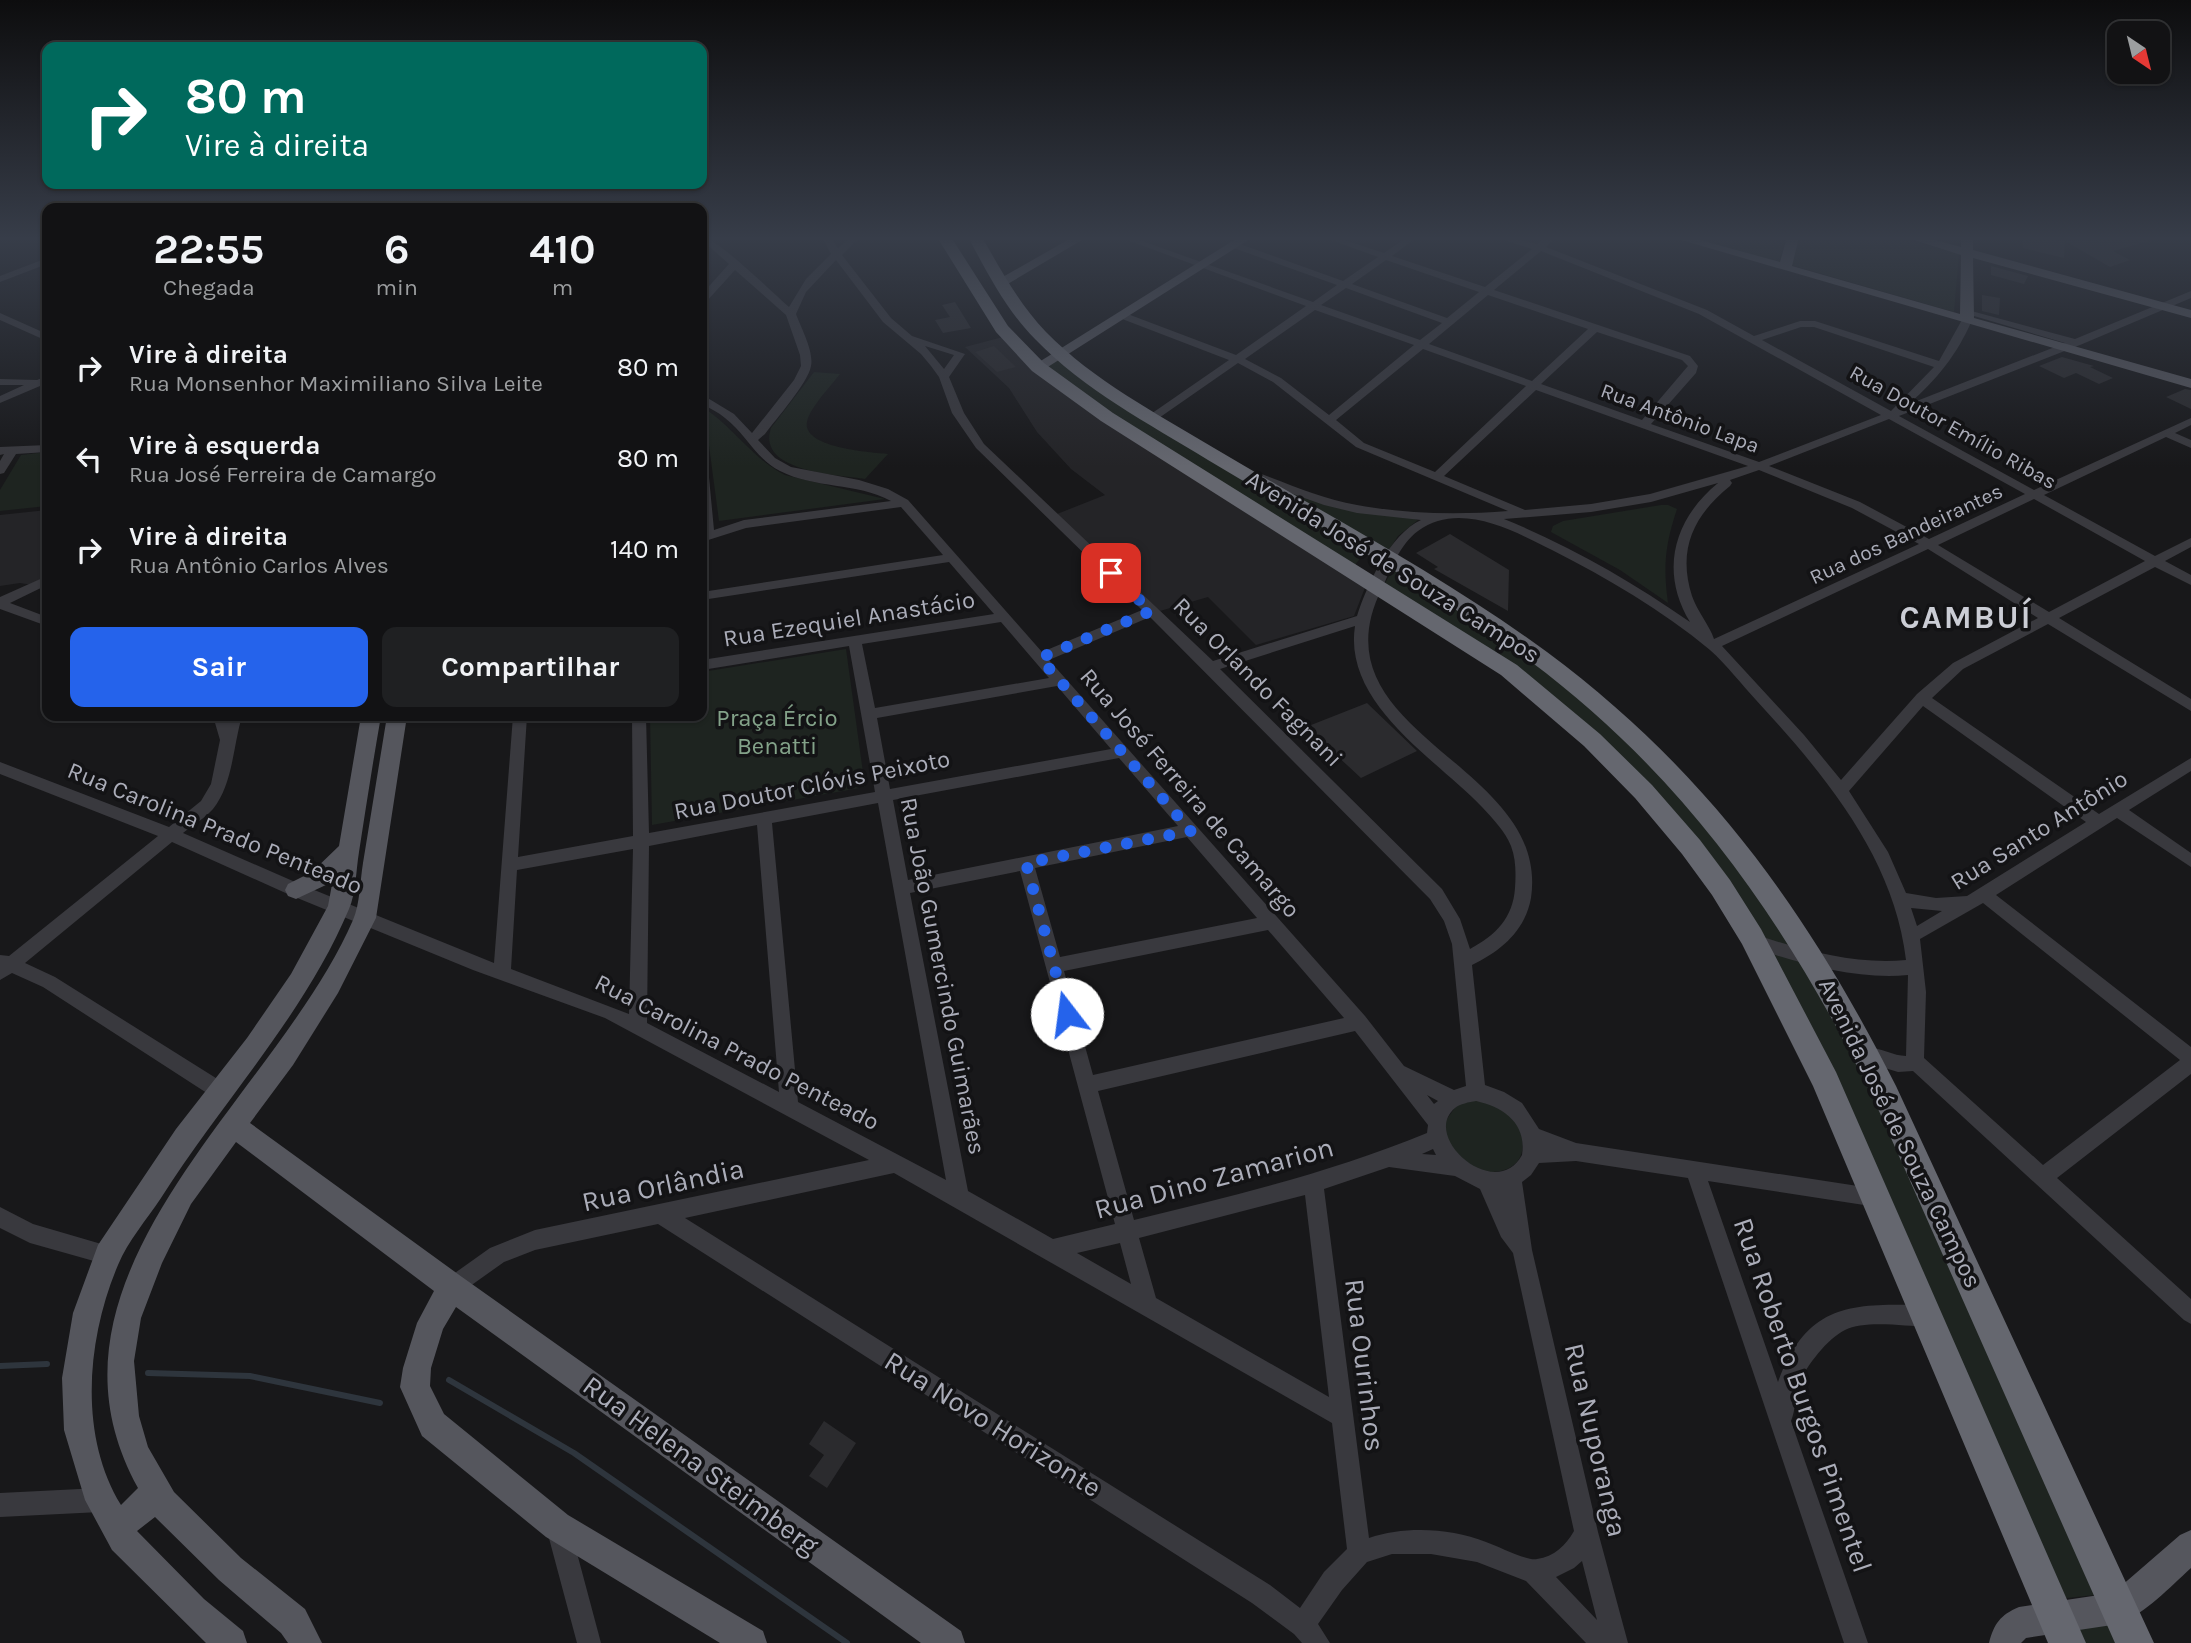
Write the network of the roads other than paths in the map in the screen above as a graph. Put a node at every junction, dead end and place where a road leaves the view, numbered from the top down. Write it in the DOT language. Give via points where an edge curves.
graph roads {
  1 [pos="791,314"];
  2 [pos="882,314"];
  3 [pos="992,314"];
  4 [pos="1023,314"];
  5 [pos="1303,314"];
  6 [pos="1335,314"];
  7 [pos="1427,314"];
  8 [pos="1456,314"];
  9 [pos="1557,314"];
  10 [pos="1704,314"];
  11 [pos="1958,314"];
  12 [pos="2144,314"];
  13 [pos="1121,315"];
  14 [pos="0,316"];
  15 [pos="1967,316"];
  16 [pos="1447,321"];
  17 [pos="1597,327"];
  18 [pos="42,336"];
  19 [pos="907,338"];
  20 [pos="1754,339"];
  21 [pos="1420,344"];
  22 [pos="2070,346"];
  23 [pos="1058,354"];
  24 [pos="1236,359"];
  25 [pos="1942,366"];
  26 [pos="1038,367"];
  27 [pos="944,377"];
  28 [pos="42,381"];
  29 [pos="1929,381"];
  30 [pos="0,382"];
  31 [pos="42,382"];
  32 [pos="2191,384"];
  33 [pos="1534,386"];
  34 [pos="1953,391"];
  35 [pos="0,400"];
  36 [pos="707,402"];
  37 [pos="1891,415"];
  38 [pos="1152,418"];
  39 [pos="1328,421"];
  40 [pos="2191,421"];
  41 [pos="1644,425"];
  42 [pos="2167,433"];
  43 [pos="752,439"];
  44 [pos="2191,445"];
  45 [pos="42,449"];
  46 [pos="6,451"];
  47 [pos="1230,465"];
  48 [pos="1758,466"];
  49 [pos="0,470"];
  50 [pos="1740,474"];
  51 [pos="1436,477"];
  52 [pos="2035,494"];
  53 [pos="1651,498"];
  54 [pos="1493,501"];
  55 [pos="902,503"];
  56 [pos="1558,511"];
  57 [pos="1525,514"];
  58 [pos="1491,516"];
  59 [pos="1691,516"];
  60 [pos="1443,517"];
  61 [pos="707,535"];
  62 [pos="1550,542"];
  63 [pos="2191,542"];
  64 [pos="1930,545"];
  65 [pos="953,558"];
  66 [pos="2155,561"];
  67 [pos="1383,573"];
  68 [pos="2191,581"];
  69 [pos="42,582"];
  70 [pos="707,595"];
  71 [pos="0,603"];
  72 [pos="1688,605"];
  73 [pos="1151,611"];
  74 [pos="1668,614"];
  75 [pos="1004,617"];
  76 [pos="2047,617"];
  77 [pos="1364,619"];
  78 [pos="42,620"];
  79 [pos="855,641"];
  80 [pos="1713,645"];
  81 [pos="1040,658"];
  82 [pos="707,664"];
  83 [pos="1210,667"];
  84 [pos="1060,681"];
  85 [pos="1922,698"];
  86 [pos="2191,706"];
  87 [pos="869,714"];
  88 [pos="221,721"];
  89 [pos="233,721"];
  90 [pos="370,721"];
  91 [pos="396,721"];
  92 [pos="520,721"];
  93 [pos="639,721"];
  94 [pos="227,740"];
  95 [pos="1122,752"];
  96 [pos="2191,764"];
  97 [pos="0,768"];
  98 [pos="1841,790"];
  99 [pos="884,795"];
  100 [pos="2117,810"];
  101 [pos="764,817"];
  102 [pos="2098,822"];
  103 [pos="1191,831"];
  104 [pos="172,835"];
  105 [pos="641,840"];
  106 [pos="348,850"];
  107 [pos="2191,861"];
  108 [pos="1026,863"];
  109 [pos="510,865"];
  110 [pos="901,888"];
  111 [pos="296,890"];
  112 [pos="1976,898"];
  113 [pos="1900,899"];
  114 [pos="339,907"];
  115 [pos="365,918"];
  116 [pos="1270,922"];
  117 [pos="1912,936"];
  118 [pos="1754,941"];
  119 [pos="1814,957"];
  120 [pos="1463,961"];
  121 [pos="3,966"];
  122 [pos="1054,966"];
  123 [pos="1915,967"];
  124 [pos="502,973"];
  125 [pos="299,981"];
  126 [pos="330,986"];
  127 [pos="1359,1023"];
  128 [pos="638,1027"];
  129 [pos="1868,1055"];
  130 [pos="1915,1060"];
  131 [pos="2191,1060"];
  132 [pos="1399,1072"];
  133 [pos="1087,1086"];
  134 [pos="220,1091"];
  135 [pos="1476,1091"];
  136 [pos="1451,1098"];
  137 [pos="789,1105"];
  138 [pos="233,1125"];
  139 [pos="1436,1129"];
  140 [pos="1532,1144"];
  141 [pos="1390,1159"];
  142 [pos="897,1163"];
  143 [pos="1456,1167"];
  144 [pos="1695,1171"];
  145 [pos="1512,1178"];
  146 [pos="2042,1178"];
  147 [pos="1487,1181"];
  148 [pos="1313,1183"];
  149 [pos="960,1197"];
  150 [pos="1877,1197"];
  151 [pos="662,1214"];
  152 [pos="0,1217"];
  153 [pos="1126,1230"];
  154 [pos="1051,1250"];
  155 [pos="1522,1250"];
  156 [pos="108,1255"];
  157 [pos="150,1256"];
  158 [pos="452,1287"];
  159 [pos="1147,1305"];
  160 [pos="2191,1313"];
  161 [pos="1927,1315"];
  162 [pos="1341,1416"];
  163 [pos="1781,1423"];
  164 [pos="154,1488"];
  165 [pos="0,1505"];
  166 [pos="107,1512"];
  167 [pos="557,1526"];
  168 [pos="1586,1532"];
  169 [pos="2191,1546"];
  170 [pos="1359,1553"];
  171 [pos="1534,1572"];
  172 [pos="2119,1608"];
  173 [pos="2062,1631"];
  174 [pos="1310,1634"];
  175 [pos="1855,1640"];
  176 [pos="231,1643"];
  177 [pos="306,1643"];
  178 [pos="589,1643"];
  179 [pos="751,1643"];
  180 [pos="950,1643"];
  181 [pos="1603,1643"];
  182 [pos="1616,1643"];
  183 [pos="2005,1643"];
  184 [pos="2135,1643"];
  1 -- 43 [label="street" via="806,366"];
  2 -- 19 [label="street, Rua Orlando Fagnani"];
  3 -- 26 [label="highway, Avenida José de Souza Campos"];
  4 -- 23 [label="highway, Avenida José de Souza Campos"];
  5 -- 24 [label="street"];
  6 -- 21 [label="street, Rua Antônio Lapa"];
  7 -- 16 [label="street"];
  8 -- 16 [label="street"];
  9 -- 17 [label="street"];
  10 -- 20 [label="street, Rua Doutor Emílio Ribas"];
  11 -- 15 [label="main road"];
  12 -- 22 [label="street"];
  13 -- 23 [label="main road"];
  13 -- 24 [label="street"];
  14 -- 18 [label="street"];
  15 -- 22 [label="main road"];
  15 -- 25 [label="street" via="1952,354"];
  16 -- 21 [label="street"];
  17 -- 33 [label="street"];
  17 -- 41 [label="street" via="1678,355 1693,366"];
  19 -- 27 [label="street, Rua Orlando Fagnani"];
  19 -- 27 [label="street" via="960,354"];
  20 -- 25 [label="street" via="1800,324 1815,324"];
  20 -- 37 [label="street, Rua Doutor Emílio Ribas"];
  21 -- 33 [label="street, Rua Antônio Lapa"];
  21 -- 39 [label="street"];
  22 -- 32 [label="main road"];
  22 -- 34 [label="street"];
  23 -- 26 [label="main road"];
  23 -- 38 [label="highway, Avenida José de Souza Campos"];
  24 -- 38 [label="street"];
  24 -- 39 [label="street" via="1276,380"];
  25 -- 29 [label="street"];
  26 -- 67 [label="highway, Avenida José de Souza Campos" via="1107,417"];
  27 -- 73 [label="street, Rua Orlando Fagnani" via="958,413 980,446"];
  28 -- 30 [label="street"];
  29 -- 34 [label="street" via="1936,388"];
  29 -- 37 [label="street"];
  31 -- 35 [label="street"];
  33 -- 41 [label="street, Rua Antônio Lapa"];
  33 -- 51 [label="street"];
  34 -- 37 [label="street"];
  36 -- 43 [label="street, Rua José Ferreira de Camargo" via="730,416"];
  37 -- 48 [label="street"];
  37 -- 52 [label="street, Rua Doutor Emílio Ribas"];
  38 -- 47 [label="highway, Avenida José de Souza Campos"];
  39 -- 51 [label="street" via="1360,444"];
  40 -- 42 [label="street, Rua dos Bandeirantes"];
  41 -- 48 [label="street, Rua Antônio Lapa"];
  42 -- 44 [label="street"];
  42 -- 52 [label="street, Rua dos Bandeirantes"];
  43 -- 55 [label="street, Rua José Ferreira de Camargo" via="771,461 787,470 855,483"];
  45 -- 46 [label="street"];
  46 -- 49 [label="street"];
  47 -- 60 [label="street" via="1328,502"];
  47 -- 67 [label="highway, Avenida José de Souza Campos"];
  48 -- 50 [label="street"];
  48 -- 64 [label="street, Rua Antônio Lapa" via="1856,505"];
  50 -- 53 [label="street"];
  50 -- 59 [label="street" via="1704,499"];
  51 -- 54 [label="street"];
  52 -- 64 [label="street, Rua dos Bandeirantes"];
  52 -- 66 [label="street, Rua Doutor Emílio Ribas"];
  53 -- 56 [label="street"];
  53 -- 59 [label="street" via="1676,502"];
  54 -- 57 [label="street"];
  54 -- 58 [label="street"];
  55 -- 61 [label="street" via="744,524"];
  55 -- 65 [label="street, Rua José Ferreira de Camargo"];
  56 -- 57 [label="street"];
  56 -- 62 [label="street" via="1538,526"];
  57 -- 58 [label="street"];
  58 -- 60 [label="street"];
  58 -- 62 [label="street"];
  59 -- 72 [label="street" via="1680,560"];
  60 -- 67 [label="street" via="1405,534"];
  62 -- 74 [label="street"];
  63 -- 66 [label="street"];
  64 -- 76 [label="street, Rua Antônio Lapa"];
  64 -- 80 [label="street, Rua dos Bandeirantes"];
  65 -- 70 [label="street"];
  65 -- 75 [label="street, Rua José Ferreira de Camargo"];
  66 -- 68 [label="street, Rua Doutor Emílio Ribas"];
  66 -- 76 [label="street"];
  67 -- 77 [label="street"];
  67 -- 118 [label="highway, Avenida José de Souza Campos" via="1518,677 1610,757 1714,878"];
  67 -- 119 [label="highway, Avenida José de Souza Campos" via="1472,611 1536,654 1643,744 1753,868"];
  69 -- 71 [label="street"];
  71 -- 78 [label="street"];
  72 -- 74 [label="street"];
  72 -- 80 [label="street"];
  73 -- 81 [label="street"];
  73 -- 83 [label="street, Rua Orlando Fagnani"];
  74 -- 80 [label="street"];
  75 -- 79 [label="street, Rua Ezequiel Anastácio"];
  75 -- 81 [label="street, Rua José Ferreira de Camargo"];
  76 -- 85 [label="street" via="1958,666"];
  76 -- 86 [label="street, Rua Antônio Lapa"];
  77 -- 83 [label="street"];
  77 -- 120 [label="street" via="1362,662 1387,709 1483,797 1521,850 1522,904 1511,929 1498,942"];
  79 -- 82 [label="street, Rua Ezequiel Anastácio"];
  79 -- 87 [label="street, Rua João Gumercindo Guimarães"];
  80 -- 98 [label="street"];
  81 -- 84 [label="street, Rua José Ferreira de Camargo"];
  83 -- 120 [label="street, Rua Orlando Fagnani" via="1436,894 1452,919"];
  84 -- 87 [label="street"];
  84 -- 95 [label="street, Rua José Ferreira de Camargo"];
  85 -- 98 [label="street"];
  85 -- 102 [label="street"];
  87 -- 99 [label="street, Rua João Gumercindo Guimarães"];
  88 -- 94 [label="street"];
  89 -- 94 [label="street"];
  90 -- 106 [label="main road"];
  91 -- 115 [label="main road"];
  92 -- 109 [label="street"];
  93 -- 105 [label="street"];
  94 -- 104 [label="street" via="219,785 207,805"];
  95 -- 99 [label="street, Rua Doutor Clóvis Peixoto"];
  95 -- 103 [label="street, Rua José Ferreira de Camargo"];
  96 -- 100 [label="street, Rua Santo Antônio"];
  97 -- 104 [label="street, Rua Carolina Prado Penteado"];
  98 -- 113 [label="street" via="1878,851"];
  99 -- 101 [label="street, Rua Doutor Clóvis Peixoto"];
  99 -- 110 [label="street, Rua João Gumercindo Guimarães"];
  100 -- 102 [label="street, Rua Santo Antônio"];
  100 -- 107 [label="street"];
  101 -- 105 [label="street, Rua Doutor Clóvis Peixoto"];
  101 -- 137 [label="street"];
  102 -- 112 [label="street, Rua Santo Antônio"];
  103 -- 108 [label="street"];
  103 -- 116 [label="street, Rua José Ferreira de Camargo"];
  104 -- 111 [label="street, Rua Carolina Prado Penteado"];
  104 -- 121 [label="street"];
  105 -- 109 [label="street, Rua Doutor Clóvis Peixoto"];
  105 -- 128 [label="street"];
  106 -- 111 [label="main road" via="320,878"];
  106 -- 114 [label="main road"];
  108 -- 110 [label="street"];
  108 -- 122 [label="street"];
  109 -- 124 [label="street"];
  110 -- 149 [label="street, Rua João Gumercindo Guimarães"];
  111 -- 114 [label="street, Rua Carolina Prado Penteado"];
  112 -- 113 [label="street" via="1936,905"];
  112 -- 117 [label="street, Rua Santo Antônio"];
  112 -- 131 [label="street"];
  113 -- 117 [label="street"];
  114 -- 115 [label="street, Rua Carolina Prado Penteado"];
  114 -- 125 [label="main road"];
  115 -- 124 [label="street, Rua Carolina Prado Penteado"];
  115 -- 126 [label="main road"];
  116 -- 122 [label="street"];
  116 -- 127 [label="street, Rua José Ferreira de Camargo"];
  117 -- 123 [label="street"];
  118 -- 119 [label="street"];
  118 -- 150 [label="highway, Avenida José de Souza Campos" via="1801,1028"];
  119 -- 123 [label="street" via="1888,968"];
  119 -- 129 [label="highway, Avenida José de Souza Campos"];
  120 -- 135 [label="street, Rua Orlando Fagnani"];
  121 -- 134 [label="street" via="49,982"];
  122 -- 133 [label="street"];
  123 -- 130 [label="street"];
  124 -- 128 [label="street, Rua Carolina Prado Penteado"];
  125 -- 126 [label="main road"];
  125 -- 134 [label="main road"];
  126 -- 138 [label="main road"];
  127 -- 132 [label="street, Rua José Ferreira de Camargo"];
  127 -- 133 [label="street"];
  128 -- 137 [label="street, Rua Carolina Prado Penteado"];
  129 -- 130 [label="street" via="1909,1065"];
  129 -- 172 [label="highway, Avenida José de Souza Campos"];
  130 -- 146 [label="street"];
  131 -- 146 [label="street"];
  132 -- 136 [label="street, Rua José Ferreira de Camargo"];
  132 -- 139 [label="street, Rua José Ferreira de Camargo"];
  133 -- 153 [label="street"];
  134 -- 156 [label="main road" via="177,1147"];
  135 -- 136 [label="street"];
  135 -- 140 [label="street" via="1505,1100 1517,1110"];
  136 -- 139 [label="street" via="1439,1112"];
  137 -- 142 [label="street, Rua Carolina Prado Penteado"];
  138 -- 157 [label="main road" via="182,1195"];
  138 -- 158 [label="main road, Rua Helena Steimberg"];
  139 -- 141 [label="street, Rua Dino Zamarion"];
  139 -- 143 [label="street" via="1444,1154"];
  140 -- 144 [label="street"];
  140 -- 145 [label="street" via="1521,1172"];
  141 -- 143 [label="street, Rua Dino Zamarion"];
  141 -- 148 [label="street, Rua Dino Zamarion"];
  142 -- 149 [label="street, Rua Carolina Prado Penteado"];
  142 -- 151 [label="street, Rua Orlândia"];
  143 -- 147 [label="street"];
  144 -- 150 [label="street"];
  144 -- 163 [label="street, Rua Roberto Burgos Pimentel"];
  145 -- 147 [label="street"];
  145 -- 155 [label="street, Rua Nuporanga"];
  146 -- 160 [label="street"];
  147 -- 155 [label="street, Rua Nuporanga"];
  148 -- 153 [label="street, Rua Dino Zamarion"];
  148 -- 162 [label="street, Rua Ourinhos"];
  149 -- 154 [label="street, Rua Carolina Prado Penteado"];
  150 -- 161 [label="highway, Avenida José de Souza Campos"];
  151 -- 158 [label="street, Rua Orlândia" via="535,1240 498,1255"];
  151 -- 174 [label="street, Rua Novo Horizonte" via="1250,1586"];
  152 -- 156 [label="street" via="30,1233"];
  153 -- 154 [label="street, Rua Dino Zamarion"];
  153 -- 159 [label="street"];
  154 -- 159 [label="street, Rua Carolina Prado Penteado"];
  155 -- 168 [label="street, Rua Nuporanga"];
  156 -- 157 [label="main road" via="129,1251"];
  156 -- 166 [label="main road" via="87,1313 77,1378 79,1430"];
  157 -- 164 [label="main road" via="127,1318 120,1361 124,1416 135,1453"];
  158 -- 167 [label="main road" via="420,1352 415,1387 422,1406 433,1425"];
  158 -- 180 [label="main road, Rua Helena Steimberg"];
  159 -- 162 [label="street, Rua Carolina Prado Penteado"];
  161 -- 163 [label="street" via="1840,1320 1809,1344 1792,1371"];
  161 -- 173 [label="highway, Avenida José de Souza Campos"];
  162 -- 170 [label="street, Rua Ourinhos"];
  163 -- 175 [label="street, Rua Roberto Burgos Pimentel"];
  164 -- 166 [label="main road" via="138,1514"];
  164 -- 177 [label="main road" via="163,1503 230,1569 293,1621"];
  165 -- 166 [label="street"];
  166 -- 176 [label="main road" via="123,1539"];
  167 -- 178 [label="street"];
  167 -- 179 [label="main road"];
  168 -- 171 [label="street" via="1576,1552 1560,1564"];
  168 -- 182 [label="street, Rua Nuporanga"];
  169 -- 172 [label="main road"];
  170 -- 171 [label="street" via="1392,1542 1431,1542 1477,1550"];
  170 -- 174 [label="street" via="1333,1581"];
  171 -- 181 [label="street"];
  172 -- 173 [label="main road"];
  172 -- 184 [label="highway, Avenida José de Souza Campos"];
  173 -- 183 [label="main road" via="2019,1623 2008,1632"];
}
